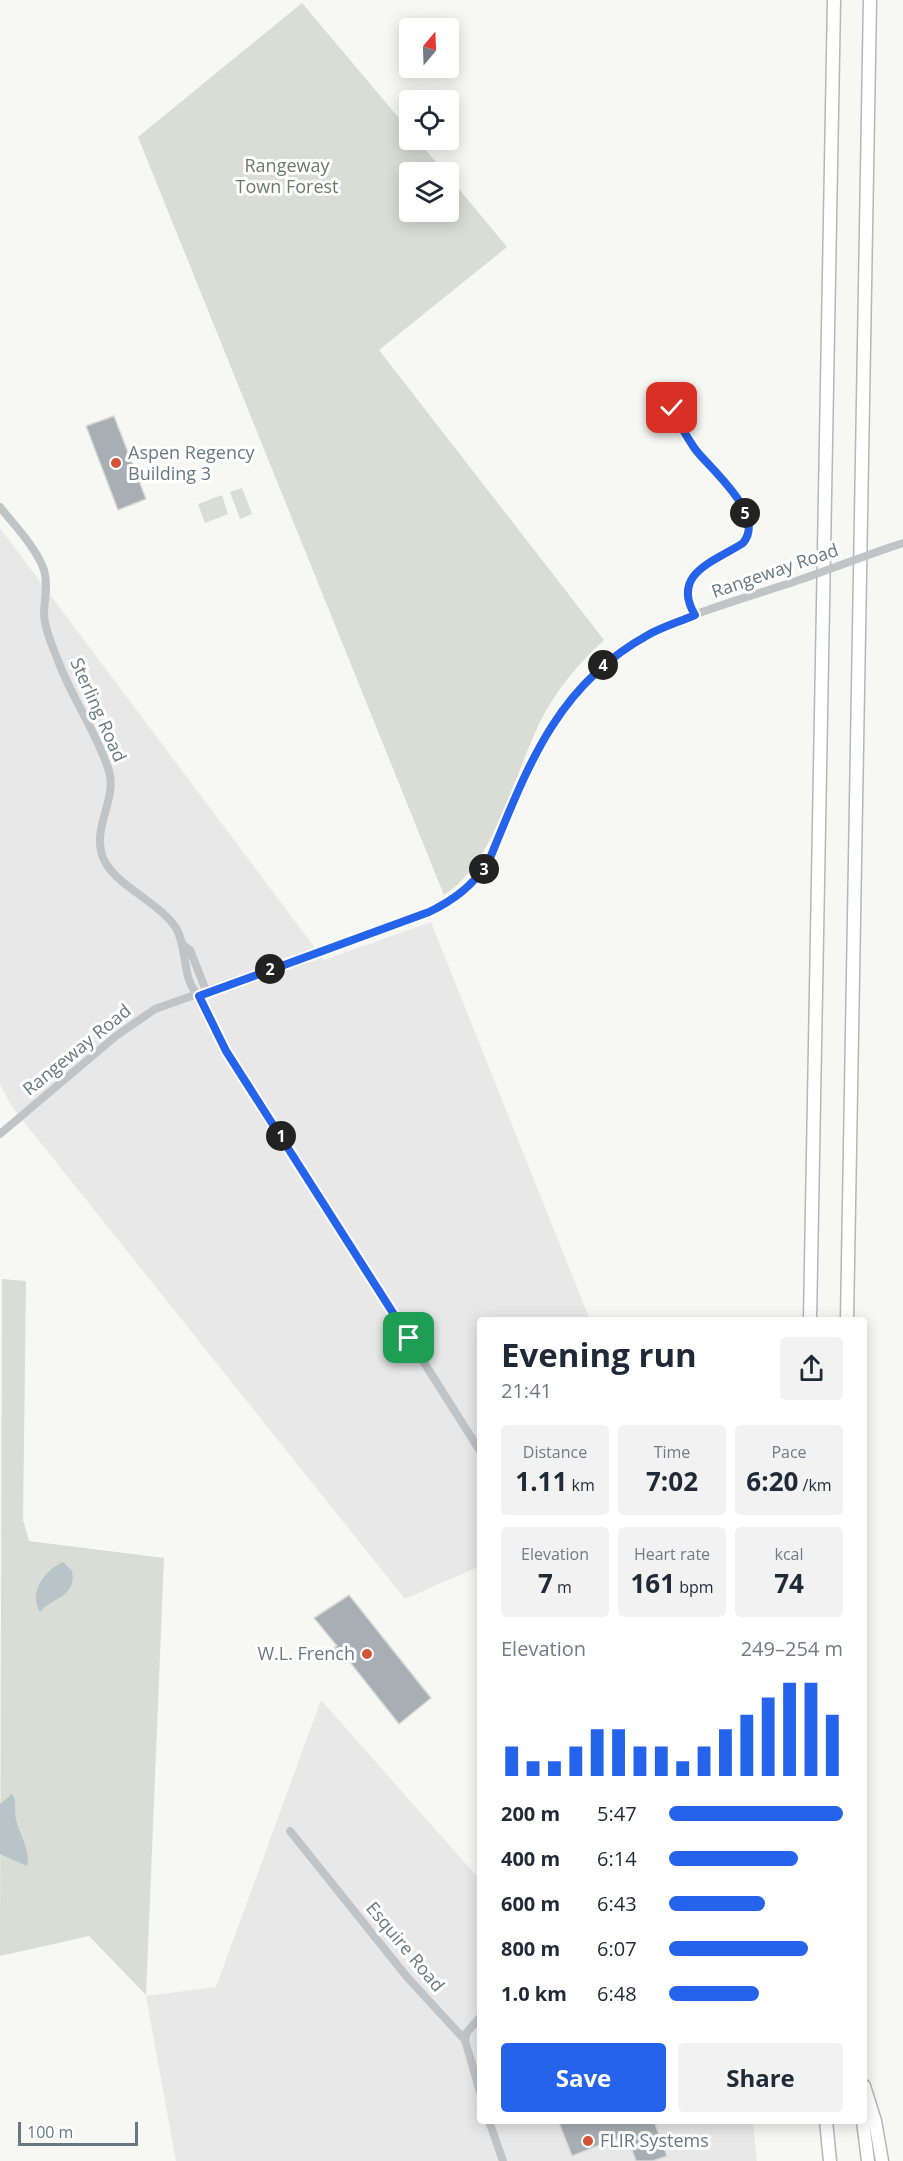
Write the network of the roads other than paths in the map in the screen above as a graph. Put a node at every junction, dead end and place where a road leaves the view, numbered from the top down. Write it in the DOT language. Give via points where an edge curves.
graph roads {
  1 [pos="834,0"];
  2 [pos="870,0"];
  3 [pos="668,395"];
  4 [pos="0,507"];
  5 [pos="903,543"];
  6 [pos="695,615"];
  7 [pos="203,994"];
  8 [pos="0,1134"];
  9 [pos="810,1317"];
  10 [pos="847,1317"];
  11 [pos="477,1446"];
  12 [pos="290,1831"];
  13 [pos="477,2020"];
  14 [pos="465,2040"];
  15 [pos="477,2082"];
  16 [pos="867,2096"];
  17 [pos="490,2124"];
  18 [pos="826,2124"];
  19 [pos="863,2124"];
  20 [pos="503,2161"];
  21 [pos="830,2161"];
  22 [pos="868,2161"];
  23 [pos="882,2161"];
  1 -- 9 [label="highway"];
  2 -- 10 [label="highway"];
  3 -- 6 [label="street" via="675,416 695,448 740,501 748,526 743,543 706,563 690,582 687,597"];
  4 -- 7 [label="street, Sterling Road" via="43,568 47,592 44,611 50,637 109,772 110,794 98,836 102,858 176,928 193,990"];
  5 -- 6 [label="street, Rangeway Road, bridge"];
  6 -- 7 [label="street, Rangeway Road" via="649,634 607,662 565,705 536,751 488,863 461,893 429,912"];
  7 -- 8 [label="street, Rangeway Road" via="155,1010 116,1036"];
  7 -- 11 [label="street, Sterling Road" via="226,1051"];
  12 -- 14 [label="street, Esquire Road" via="407,1977"];
  13 -- 14 [label="street"];
  14 -- 15 [label="street, Esquire Road"];
  16 -- 23 [label="highway"];
  17 -- 20 [label="street"];
  18 -- 21 [label="highway"];
  19 -- 22 [label="highway"];
}
